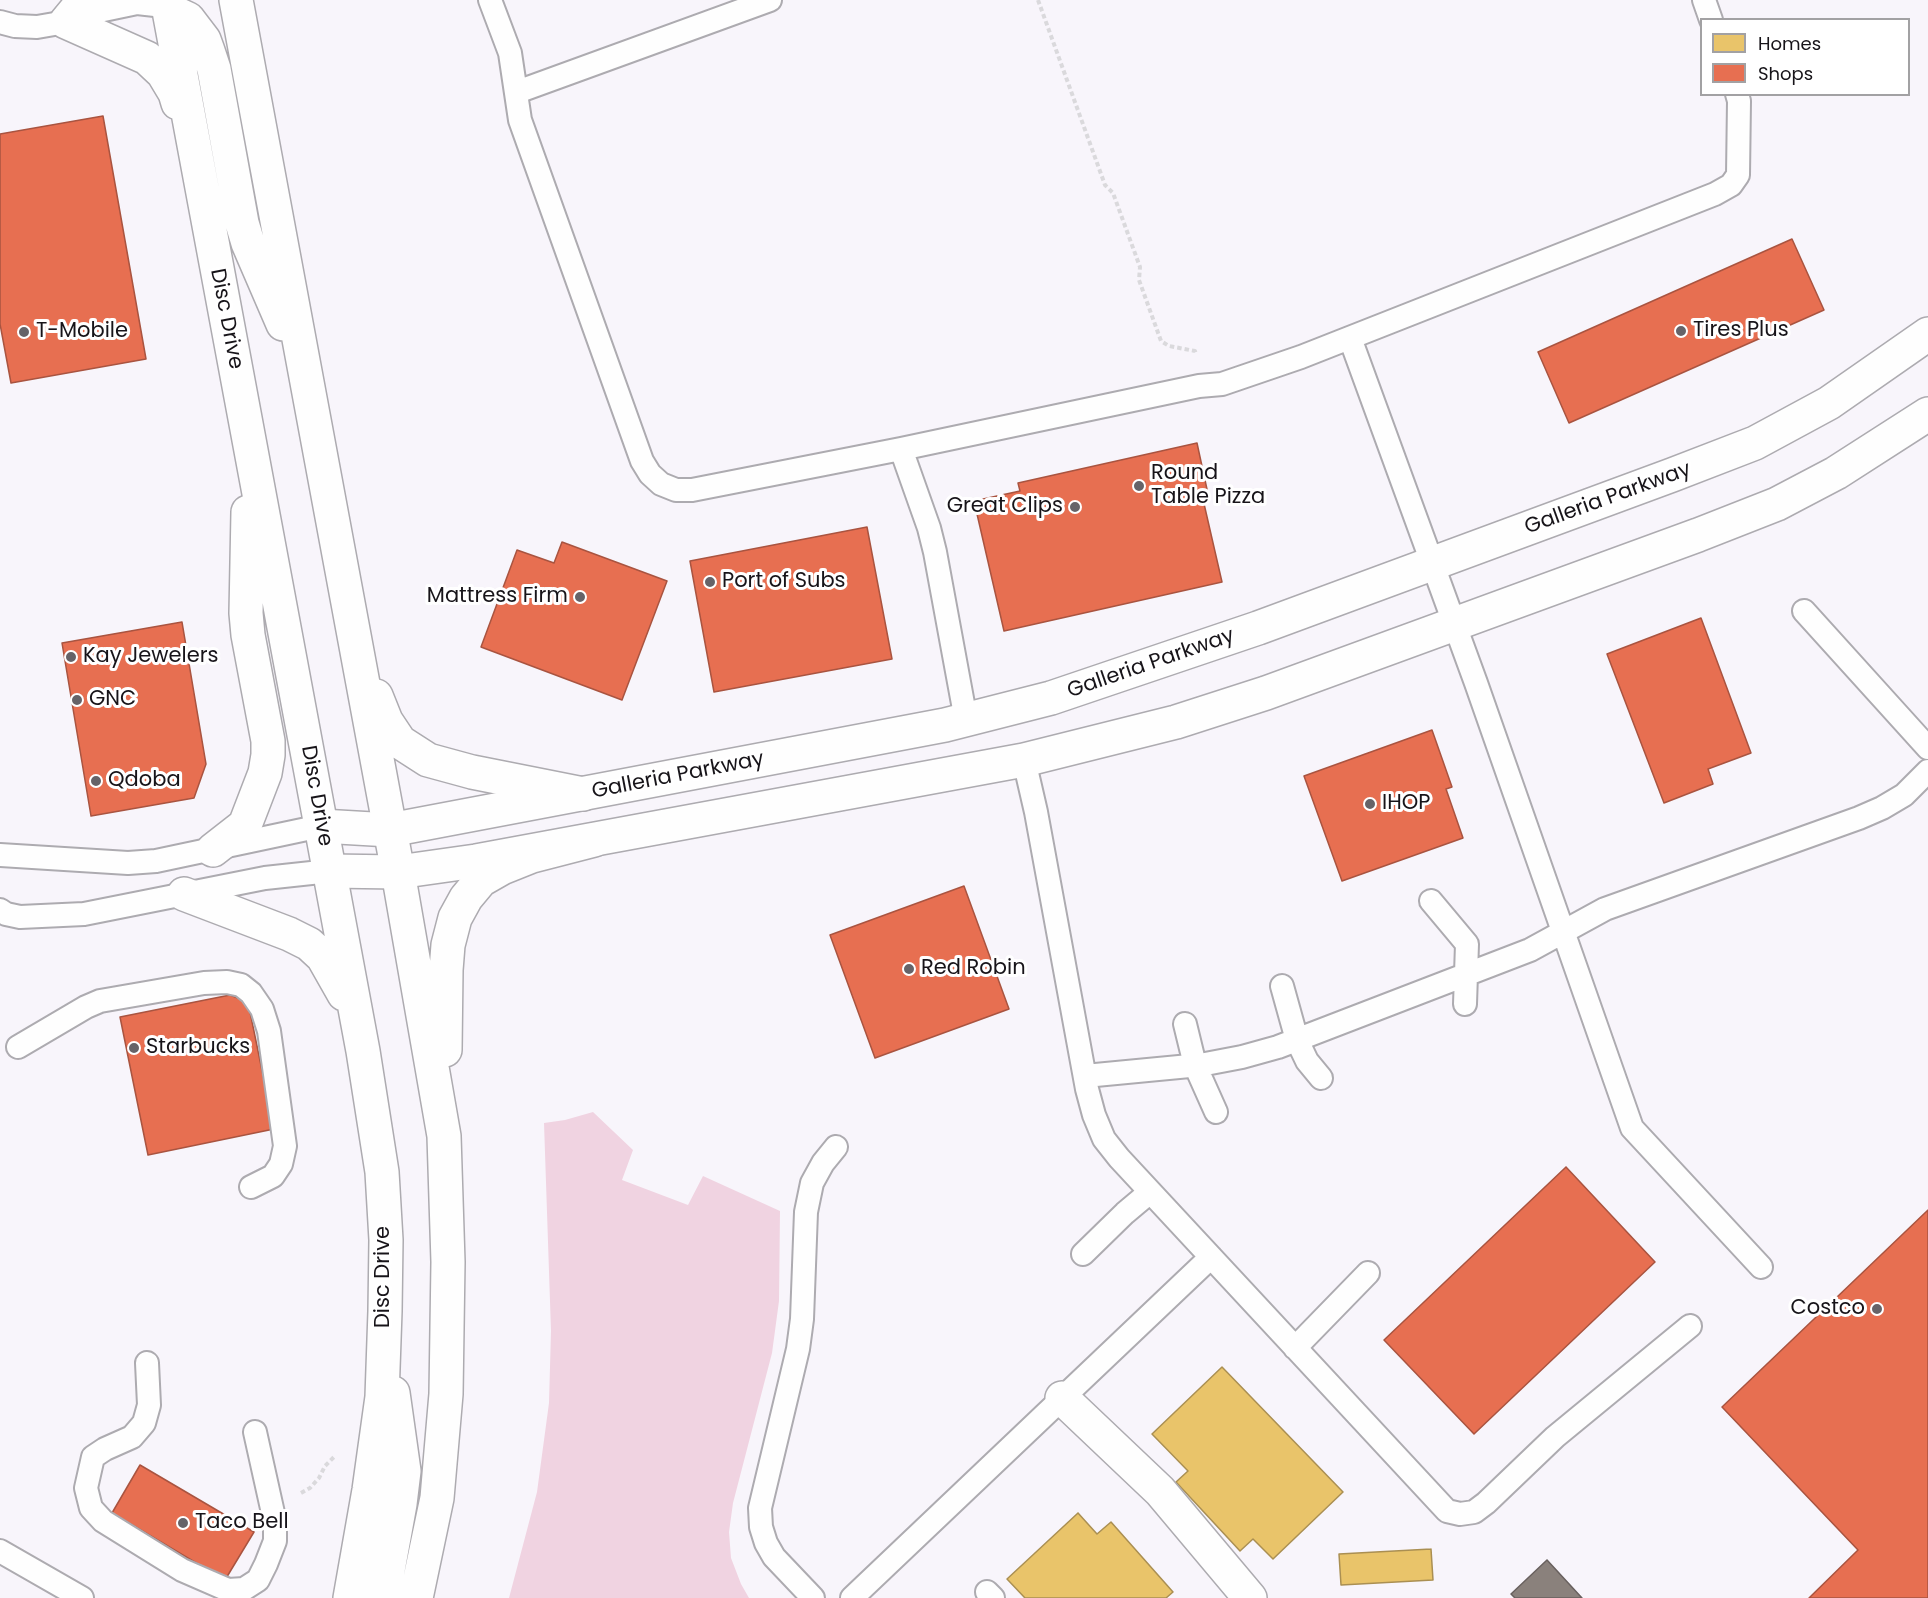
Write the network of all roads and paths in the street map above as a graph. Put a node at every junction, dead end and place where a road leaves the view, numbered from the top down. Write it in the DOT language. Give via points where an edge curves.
graph roads {
  1 [pos="236,0"];
  2 [pos="490,0"];
  3 [pos="770,0"];
  4 [pos="1038,0"];
  5 [pos="1704,0"];
  6 [pos="168,5"];
  7 [pos="75,11"];
  8 [pos="1710,18"];
  9 [pos="0,22"];
  10 [pos="517,92"];
  11 [pos="1738,96"];
  12 [pos="195,153"];
  13 [pos="1928,334"];
  14 [pos="1350,338"];
  15 [pos="1196,360"];
  16 [pos="307,381"];
  17 [pos="1928,414"];
  18 [pos="249,441"];
  19 [pos="901,449"];
  20 [pos="1432,564"];
  21 [pos="1804,611"];
  22 [pos="1453,625"];
  23 [pos="358,654"];
  24 [pos="966,720"];
  25 [pos="1928,748"];
  26 [pos="1024,760"];
  27 [pos="1928,771"];
  28 [pos="584,794"];
  29 [pos="321,826"];
  30 [pos="390,830"];
  31 [pos="594,840"];
  32 [pos="213,850"];
  33 [pos="0,855"];
  34 [pos="330,871"];
  35 [pos="398,872"];
  36 [pos="184,894"];
  37 [pos="1431,901"];
  38 [pos="0,910"];
  39 [pos="1563,932"];
  40 [pos="1466,975"];
  41 [pos="1282,986"];
  42 [pos="1465,1004"];
  43 [pos="1185,1024"];
  44 [pos="1297,1040"];
  45 [pos="18,1047"];
  46 [pos="363,1051"];
  47 [pos="1195,1065"];
  48 [pos="1085,1076"];
  49 [pos="1321,1078"];
  50 [pos="1216,1112"];
  51 [pos="444,1136"];
  52 [pos="836,1147"];
  53 [pos="251,1187"];
  54 [pos="1150,1192"];
  55 [pos="1083,1254"];
  56 [pos="1211,1257"];
  57 [pos="1761,1267"];
  58 [pos="1368,1273"];
  59 [pos="1690,1326"];
  60 [pos="384,1335"];
  61 [pos="1295,1348"];
  62 [pos="147,1363"];
  63 [pos="1062,1398"];
  64 [pos="255,1432"];
  65 [pos="334,1457"];
  66 [pos="295,1497"];
  67 [pos="0,1551"];
  68 [pos="419,1592"];
  69 [pos="82,1598"];
  70 [pos="350,1598"];
  71 [pos="383,1598"];
  72 [pos="813,1598"];
  73 [pos="852,1598"];
  74 [pos="1250,1598"];
  1 -- 16 [label="main road"];
  2 -- 10 [label="lane" via="510,53"];
  3 -- 10 [label="lane"];
  4 -- 15 [label="path" via="1105,185 1113,192 1161,341 1195,351"];
  5 -- 8 [label="lane"];
  6 -- 7 [label="lane" via="137,3 94,12"];
  6 -- 12 [label="main road, Disc Drive"];
  6 -- 16 [label="main road" via="188,19 204,40 214,69 248,243"];
  7 -- 9 [label="lane" via="37,27"];
  7 -- 12 [label="main road" via="163,72 175,93"];
  10 -- 19 [label="lane" via="520,120 642,462 650,474 676,490 692,490"];
  11 -- 14 [label="lane" via="1738,176 1731,185"];
  12 -- 18 [label="main road, Disc Drive"];
  13 -- 20 [label="main road, Galleria Parkway" via="1829,403 1755,443"];
  14 -- 19 [label="lane" via="1222,384"];
  14 -- 20 [label="lane"];
  16 -- 23 [label="main road"];
  17 -- 22 [label="main road" via="1836,473 1777,504"];
  18 -- 29 [label="main road, Disc Drive"];
  18 -- 32 [label="main road" via="246,613 268,755 245,825"];
  19 -- 24 [label="lane" via="935,552"];
  20 -- 22 [label="lane"];
  20 -- 24 [label="main road, Galleria Parkway" via="1052,698"];
  21 -- 25 [label="lane"];
  22 -- 26 [label="main road" via="1176,722"];
  22 -- 39 [label="lane"];
  23 -- 28 [label="main road" via="387,721 411,751 472,772"];
  23 -- 30 [label="main road"];
  24 -- 28 [label="main road, Galleria Parkway"];
  26 -- 31 [label="main road"];
  26 -- 48 [label="lane"];
  27 -- 39 [label="lane" via="1904,795 1882,808 1605,909"];
  28 -- 30 [label="main road, Galleria Parkway"];
  29 -- 30 [label="main road, Galleria Parkway"];
  29 -- 32 [label="lane"];
  29 -- 34 [label="main road, Disc Drive"];
  30 -- 35 [label="main road"];
  31 -- 35 [label="main road"];
  31 -- 51 [label="main road" via="502,868 481,880 455,918 446,970"];
  32 -- 33 [label="lane" via="128,863"];
  34 -- 35 [label="main road"];
  34 -- 36 [label="lane" via="265,878"];
  34 -- 46 [label="main road, Disc Drive"];
  35 -- 51 [label="main road"];
  36 -- 38 [label="lane" via="84,914 20,917"];
  36 -- 46 [label="main road" via="309,944 323,957 337,980"];
  37 -- 40 [label="lane" via="1467,944"];
  39 -- 40 [label="lane" via="1530,950"];
  39 -- 57 [label="lane" via="1632,1128"];
  40 -- 42 [label="lane"];
  40 -- 44 [label="lane"];
  41 -- 44 [label="lane"];
  43 -- 47 [label="lane"];
  44 -- 47 [label="lane" via="1242,1057"];
  44 -- 49 [label="lane"];
  45 -- 53 [label="lane" via="100,1001 204,983 242,985 262,1009 268,1031 285,1146 273,1176"];
  46 -- 60 [label="main road, Disc Drive" via="382,1172 386,1240"];
  47 -- 48 [label="lane"];
  47 -- 50 [label="lane"];
  48 -- 54 [label="lane" via="1104,1138"];
  51 -- 68 [label="main road" via="448,1262 446,1394 437,1498"];
  52 -- 72 [label="lane" via="812,1183 806,1212 798,1349 760,1508 761,1527 774,1557"];
  54 -- 55 [label="lane"];
  54 -- 56 [label="lane"];
  56 -- 61 [label="lane"];
  56 -- 63 [label="lane"];
  58 -- 61 [label="lane"];
  59 -- 61 [label="lane" via="1556,1437 1486,1503 1474,1512 1460,1514 1447,1511 1437,1502"];
  60 -- 70 [label="main road, Disc Drive" via="382,1397"];
  60 -- 71 [label="main road" via="404,1471"];
  62 -- 64 [label="lane" via="149,1405 144,1422 132,1437 93,1457 86,1488 91,1508 103,1521 182,1570 228,1590 244,1589 258,1580 275,1541 275,1522"];
  63 -- 73 [label="lane"];
  63 -- 74 [label="main road" via="1160,1491"];
  65 -- 66 [label="path" via="310,1488"];
  67 -- 69 [label="lane"];
}
